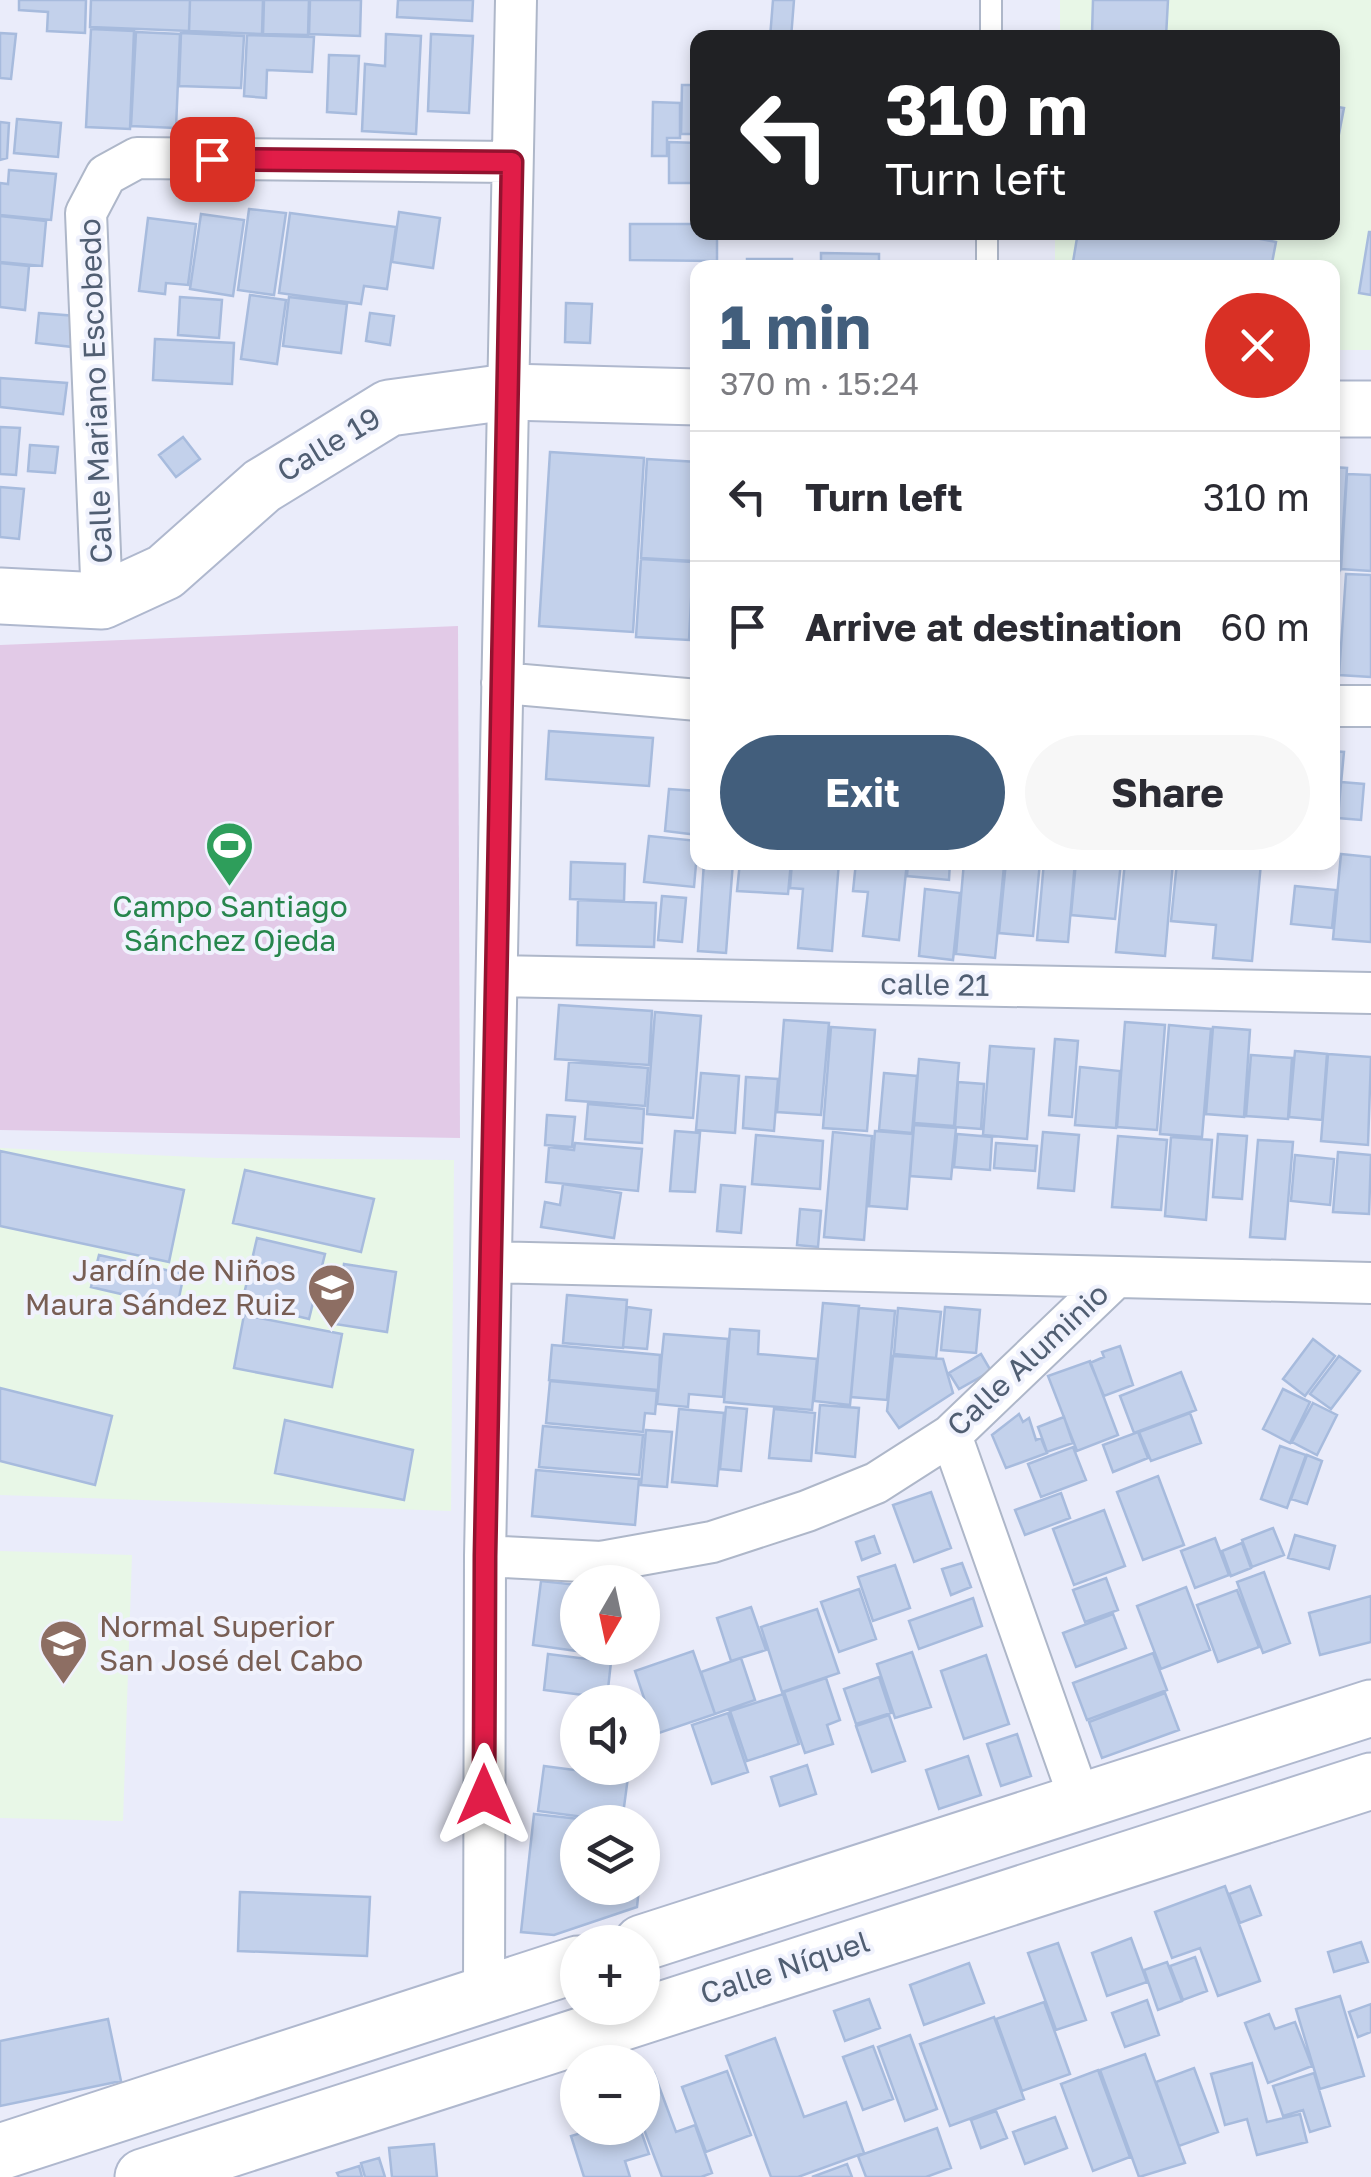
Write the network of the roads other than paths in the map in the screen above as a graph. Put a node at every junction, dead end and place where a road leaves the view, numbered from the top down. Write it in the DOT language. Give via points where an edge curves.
graph roads {
  1 [pos="516,0"];
  2 [pos="991,0"];
  3 [pos="991,30"];
  4 [pos="512,162"];
  5 [pos="508,392"];
  6 [pos="690,397"];
  7 [pos="1340,409"];
  8 [pos="1371,409"];
  9 [pos="0,596"];
  10 [pos="102,601"];
  11 [pos="502,682"];
  12 [pos="690,699"];
  13 [pos="1340,706"];
  14 [pos="1371,706"];
  15 [pos="498,976"];
  16 [pos="1371,993"];
  17 [pos="490,1262"];
  18 [pos="1116,1277"];
  19 [pos="1371,1283"];
  20 [pos="952,1436"];
  21 [pos="485,1556"];
  22 [pos="1371,1708"];
  23 [pos="1371,1780"];
  24 [pos="1080,1803"];
  25 [pos="660,1937"];
  26 [pos="560,1970"];
  27 [pos="484,1994"];
  28 [pos="0,2152"];
  29 [pos="143,2177"];
  1 -- 4 [label="street"];
  2 -- 3 [label="lane"];
  4 -- 5 [label="street"];
  4 -- 10 [label="street, Calle Mariano Escobedo" via="137,158 106,175 86,213"];
  5 -- 6 [label="street, Calle 19"];
  5 -- 10 [label="street, Calle 19" via="389,408 262,486 165,572"];
  5 -- 11 [label="street"];
  7 -- 8 [label="street"];
  9 -- 10 [label="street, Calle 19"];
  11 -- 12 [label="street"];
  11 -- 15 [label="street"];
  13 -- 14 [label="street"];
  15 -- 16 [label="street, calle 21"];
  15 -- 17 [label="street"];
  17 -- 18 [label="street"];
  17 -- 21 [label="street"];
  18 -- 19 [label="street"];
  18 -- 20 [label="street, Calle Aluminio"];
  20 -- 21 [label="street, Calle Aluminio" via="876,1483 712,1542 601,1562"];
  20 -- 24 [label="street"];
  21 -- 27 [label="street"];
  22 -- 24 [label="street"];
  23 -- 29 [label="street, Calle Níquel"];
  24 -- 25 [label="street"];
  26 -- 27 [label="street"];
  27 -- 28 [label="street"];
}
